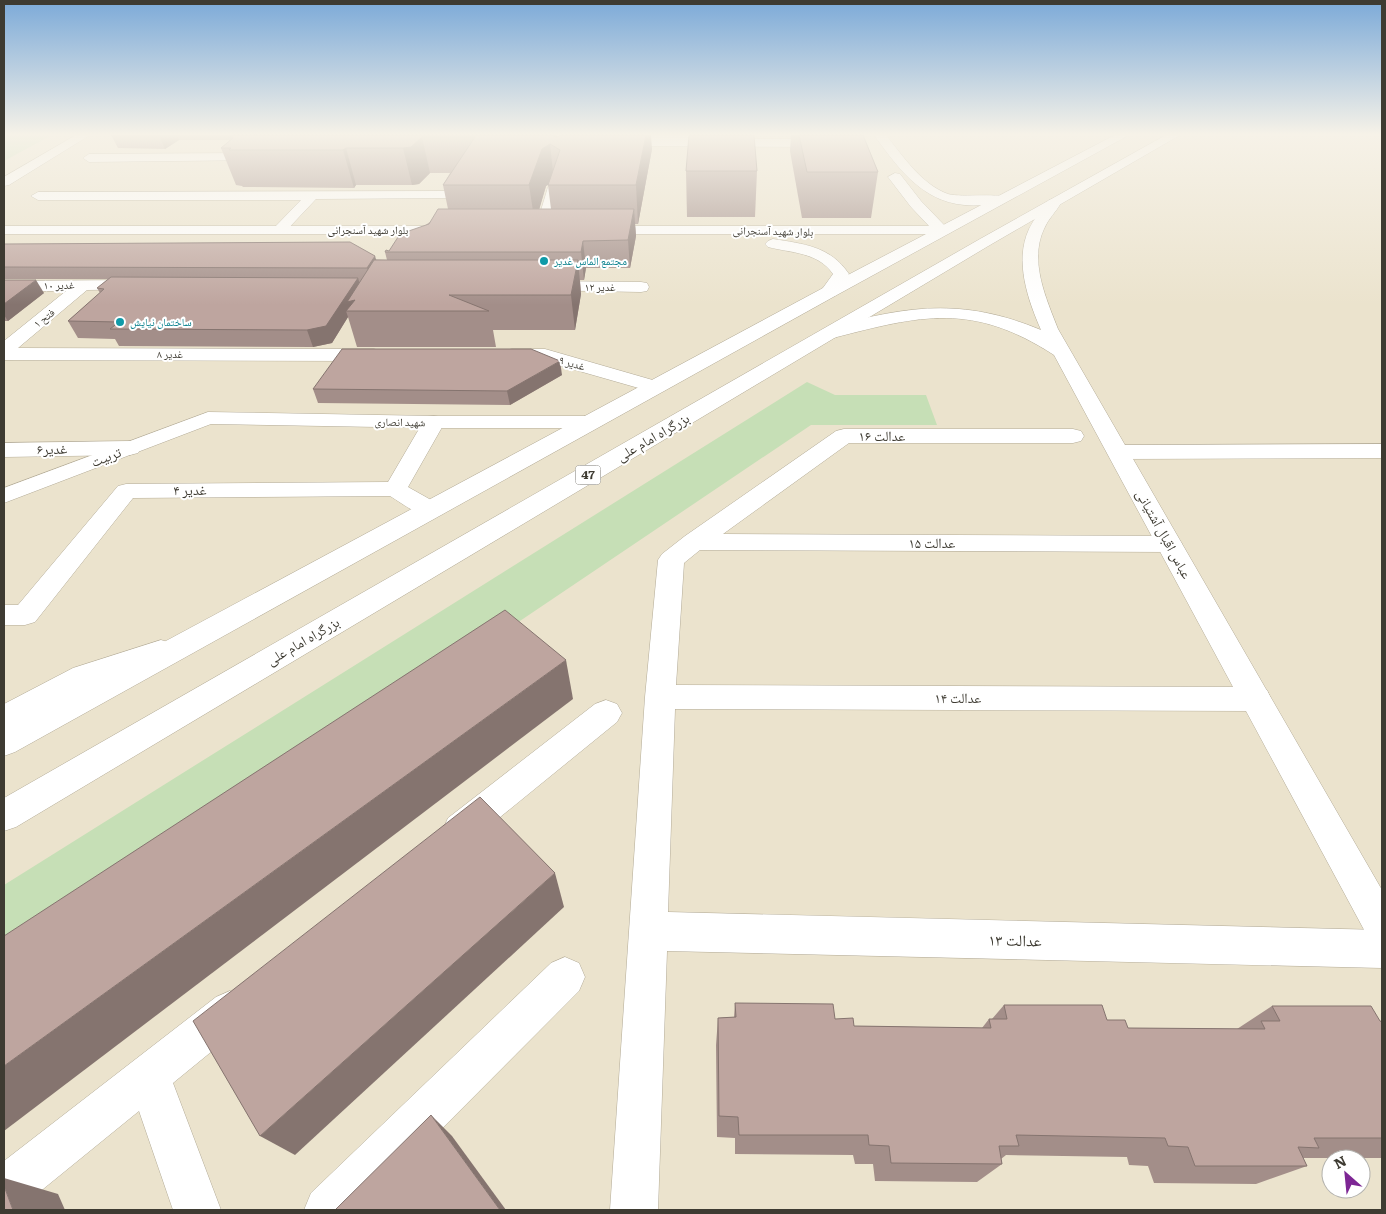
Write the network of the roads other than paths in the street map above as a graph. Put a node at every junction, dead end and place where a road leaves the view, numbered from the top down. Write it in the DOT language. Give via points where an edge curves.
graph roads {
  1 [pos="189,192"];
  2 [pos="554,192"];
  3 [pos="906,192"];
  4 [pos="930,192"];
  5 [pos="1014,192"];
  6 [pos="1074,192"];
  7 [pos="312,195"];
  8 [pos="451,195"];
  9 [pos="38,196"];
  10 [pos="184,196"];
  11 [pos="1002,198"];
  12 [pos="1054,203"];
  13 [pos="916,204"];
  14 [pos="4,230"];
  15 [pos="279,230"];
  16 [pos="466,230"];
  17 [pos="523,230"];
  18 [pos="562,230"];
  19 [pos="781,230"];
  20 [pos="942,231"];
  21 [pos="854,232"];
  22 [pos="544,239"];
  23 [pos="4,244"];
  24 [pos="453,244"];
  25 [pos="770,244"];
  26 [pos="83,285"];
  27 [pos="152,285"];
  28 [pos="4,286"];
  29 [pos="525,286"];
  30 [pos="641,287"];
  31 [pos="829,292"];
  32 [pos="833,332"];
  33 [pos="4,350"];
  34 [pos="1062,352"];
  35 [pos="4,354"];
  36 [pos="395,355"];
  37 [pos="495,355"];
  38 [pos="656,386"];
  39 [pos="208,418"];
  40 [pos="434,422"];
  41 [pos="591,422"];
  42 [pos="1073,436"];
  43 [pos="130,448"];
  44 [pos="4,450"];
  45 [pos="1382,451"];
  46 [pos="1118,452"];
  47 [pos="396,489"];
  48 [pos="4,496"];
  49 [pos="431,510"];
  50 [pos="694,542"];
  51 [pos="1169,544"];
  52 [pos="4,615"];
  53 [pos="188,642"];
  54 [pos="660,697"];
  55 [pos="1256,699"];
  56 [pos="606,713"];
  57 [pos="4,719"];
  58 [pos="4,744"];
  59 [pos="4,816"];
  60 [pos="435,848"];
  61 [pos="1382,926"];
  62 [pos="647,931"];
  63 [pos="1382,949"];
  64 [pos="565,977"];
  65 [pos="257,989"];
  66 [pos="148,1075"];
  67 [pos="4,1190"];
  68 [pos="197,1210"];
  69 [pos="328,1210"];
  70 [pos="634,1210"];
  1 -- 10 [label="main road"];
  2 -- 22 [label="main road"];
  3 -- 13 [label="main road"];
  4 -- 11 [label="main road" via="952,200 974,202"];
  5 -- 11 [label="main road"];
  6 -- 12 [label="main road, بزرگراه امام علی / 47"];
  7 -- 8 [label="main road"];
  7 -- 10 [label="main road"];
  7 -- 15 [label="main road"];
  9 -- 10 [label="main road"];
  11 -- 20 [label="main road"];
  12 -- 32 [label="main road, بزرگراه امام علی / 47"];
  12 -- 34 [label="main road" via="1035,230 1029,268 1049,329"];
  13 -- 20 [label="main road"];
  13 -- 21 [label="main road" via="916,214 908,222"];
  14 -- 15 [label="main road, بلوار شهید آسنجرانی"];
  15 -- 16 [label="main road, بلوار شهید آسنجرانی"];
  17 -- 22 [label="main road"];
  18 -- 22 [label="main road"];
  19 -- 21 [label="main road, بلوار شهید آسنجرانی"];
  19 -- 25 [label="main road" via="795,234 797,238"];
  19 -- 25 [label="main road, بلوار شهید آسنجرانی" via="585,237"];
  20 -- 21 [label="main road, بلوار شهید آسنجرانی"];
  20 -- 31 [label="main road"];
  23 -- 24 [label="main road, بلوار شهید آسنجرانی"];
  25 -- 31 [label="main road, بلوار شهید آسنجرانی" via="807,249 837,266 841,274"];
  26 -- 27 [label="main road, غدیر ۱۰"];
  26 -- 28 [label="main road, غدیر ۱۰"];
  26 -- 33 [label="main road, فتح ۱"];
  29 -- 30 [label="main road, غدیر ۱۲"];
  31 -- 38 [label="main road"];
  32 -- 34 [label="main road, عباس اقبال آشتیانی" via="881,318 971,314 1020,326"];
  32 -- 59 [label="main road, بزرگراه امام علی / 47"];
  34 -- 46 [label="main road, عباس اقبال آشتیانی"];
  35 -- 36 [label="main road, غدیر ۸" via="341,347"];
  37 -- 38 [label="main road, غدیر ۹" via="545,355"];
  38 -- 41 [label="main road"];
  39 -- 40 [label="main road, شهید انصاری"];
  39 -- 43 [label="main road, تربیت"];
  40 -- 41 [label="main road, شهید انصاری"];
  40 -- 47 [label="main road"];
  41 -- 49 [label="main road"];
  42 -- 50 [label="main road, عدالت ۱۶" via="844,436"];
  43 -- 44 [label="main road, غدیر۶"];
  43 -- 48 [label="main road, تربیت"];
  45 -- 46 [label="main road"];
  46 -- 51 [label="main road, عباس اقبال آشتیانی"];
  47 -- 49 [label="main road"];
  47 -- 52 [label="main road, غدیر ۴" via="126,491 25,615"];
  49 -- 53 [label="main road"];
  50 -- 51 [label="main road, عدالت ۱۵"];
  50 -- 54 [label="main road, عدالت ۱۶" via="671,560"];
  51 -- 55 [label="main road, عباس اقبال آشتیانی"];
  53 -- 57 [label="main road" via="84,676"];
  53 -- 58 [label="main road"];
  54 -- 55 [label="main road, عدالت ۱۴"];
  54 -- 62 [label="main road, عدالت ۱۶"];
  55 -- 61 [label="main road, عباس اقبال آشتیانی"];
  56 -- 60 [label="main road"];
  62 -- 63 [label="main road, عدالت ۱۳"];
  62 -- 70 [label="main road, عدالت ۱۶"];
  64 -- 69 [label="main road"];
  65 -- 66 [label="main road"];
  66 -- 67 [label="main road"];
  66 -- 68 [label="main road"];
}
